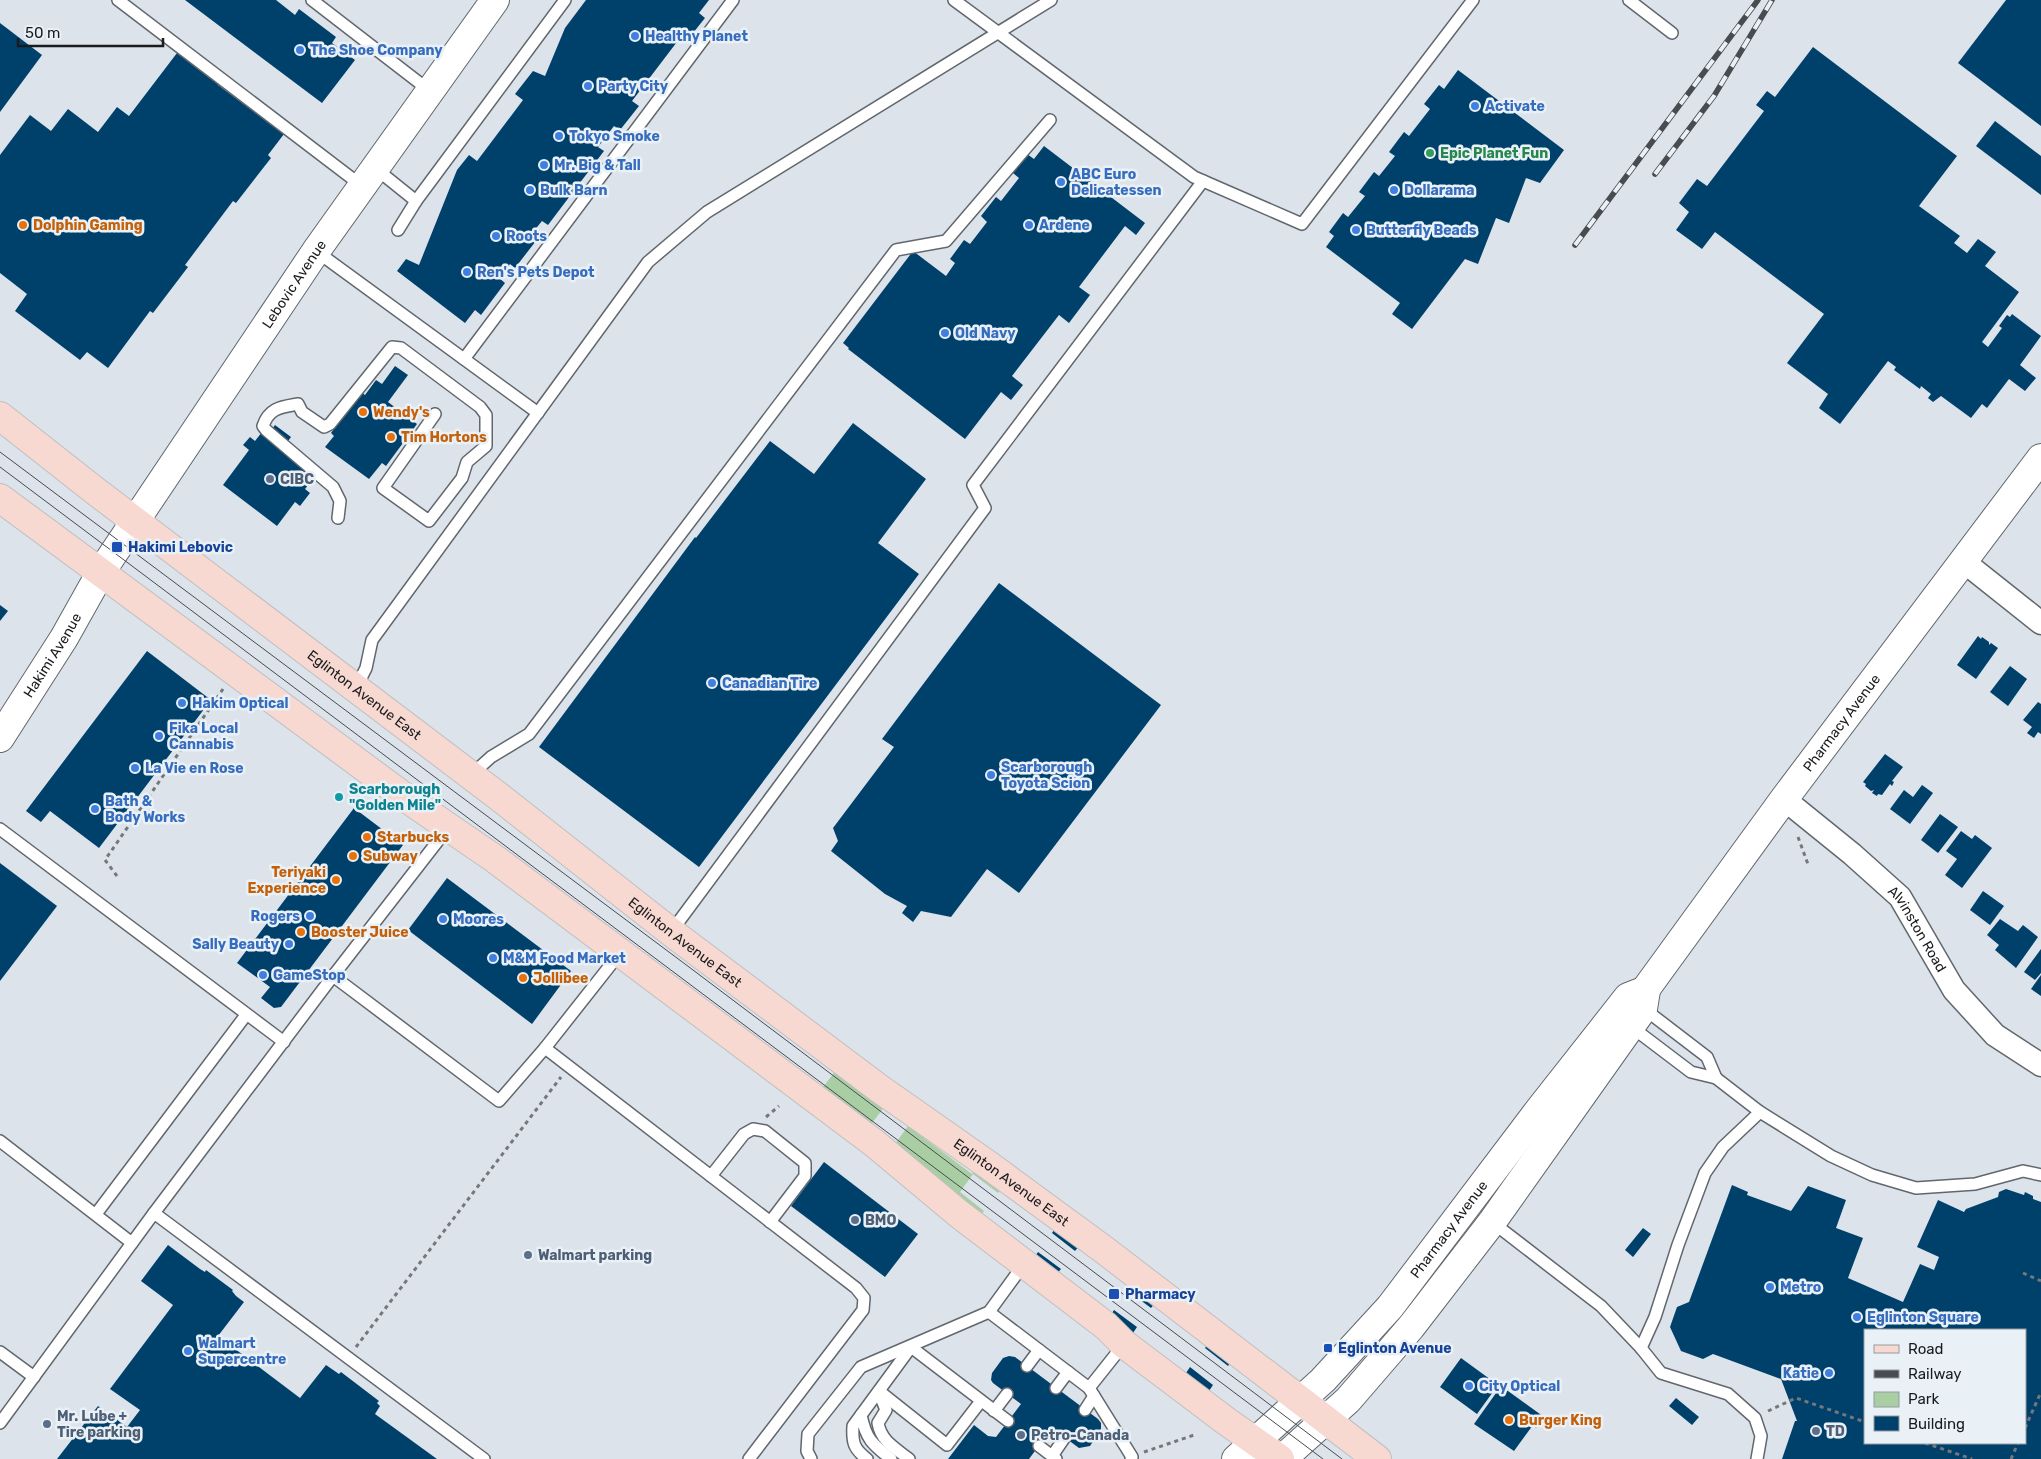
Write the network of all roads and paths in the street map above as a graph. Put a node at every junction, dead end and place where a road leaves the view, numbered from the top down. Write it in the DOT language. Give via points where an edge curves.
graph roads {
  1 [pos="118,0"];
  2 [pos="312,0"];
  3 [pos="495,0"];
  4 [pos="565,0"];
  5 [pos="733,0"];
  6 [pos="954,0"];
  7 [pos="1051,0"];
  8 [pos="1473,0"];
  9 [pos="1629,0"];
  10 [pos="998,33"];
  11 [pos="1672,33"];
  12 [pos="430,91"];
  13 [pos="1050,120"];
  14 [pos="368,177"];
  15 [pos="1203,181"];
  16 [pos="416,201"];
  17 [pos="398,230"];
  18 [pos="316,251"];
  19 [pos="464,359"];
  20 [pos="538,413"];
  21 [pos="435,414"];
  22 [pos="0,416"];
  23 [pos="2041,458"];
  24 [pos="0,498"];
  25 [pos="338,518"];
  26 [pos="135,520"];
  27 [pos="1963,561"];
  28 [pos="101,572"];
  29 [pos="2041,623"];
  30 [pos="356,688"];
  31 [pos="223,689"];
  32 [pos="0,738"];
  33 [pos="471,775"];
  34 [pos="1784,799"];
  35 [pos="448,828"];
  36 [pos="0,829"];
  37 [pos="1796,834"];
  38 [pos="1809,867"];
  39 [pos="117,876"];
  40 [pos="671,932"];
  41 [pos="620,953"];
  42 [pos="334,976"];
  43 [pos="1633,1007"];
  44 [pos="246,1015"];
  45 [pos="284,1042"];
  46 [pos="545,1048"];
  47 [pos="2041,1066"];
  48 [pos="569,1067"];
  49 [pos="1716,1078"];
  50 [pos="1760,1112"];
  51 [pos="0,1141"];
  52 [pos="2041,1175"];
  53 [pos="711,1176"];
  54 [pos="154,1213"];
  55 [pos="96,1214"];
  56 [pos="770,1222"];
  57 [pos="1492,1222"];
  58 [pos="132,1243"];
  59 [pos="1024,1264"];
  60 [pos="2023,1273"];
  61 [pos="2041,1281"];
  62 [pos="989,1312"];
  63 [pos="1124,1344"];
  64 [pos="911,1347"];
  65 [pos="1641,1348"];
  66 [pos="1039,1350"];
  67 [pos="0,1352"];
  68 [pos="348,1358"];
  69 [pos="1027,1366"];
  70 [pos="1068,1372"];
  71 [pos="34,1377"];
  72 [pos="1056,1388"];
  73 [pos="879,1391"];
  74 [pos="1091,1392"];
  75 [pos="2041,1392"];
  76 [pos="1007,1394"];
  77 [pos="1301,1400"];
  78 [pos="981,1401"];
  79 [pos="1084,1410"];
  80 [pos="994,1411"];
  81 [pos="862,1415"];
  82 [pos="1755,1418"];
  83 [pos="1326,1419"];
  84 [pos="1008,1421"];
  85 [pos="1864,1422"];
  86 [pos="0,1423"];
  87 [pos="2026,1426"];
  88 [pos="1197,1434"];
  89 [pos="1065,1437"];
  90 [pos="1928,1444"];
  91 [pos="2018,1444"];
  92 [pos="1039,1446"];
  93 [pos="1246,1450"];
  94 [pos="1136,1456"];
  95 [pos="1054,1457"];
  96 [pos="484,1459"];
  97 [pos="749,1459"];
  98 [pos="811,1459"];
  99 [pos="867,1459"];
  100 [pos="891,1459"];
  101 [pos="909,1459"];
  102 [pos="1281,1459"];
  103 [pos="1377,1459"];
  104 [pos="1757,1459"];
  105 [pos="1972,1459"];
  106 [pos="2011,1459"];
  1 -- 14 [label="lane"];
  2 -- 12 [label="lane"];
  3 -- 12 [label="street, Lebovic Avenue"];
  4 -- 16 [label="lane"];
  5 -- 19 [label="lane"];
  6 -- 10 [label="lane"];
  7 -- 10 [label="lane"];
  8 -- 15 [label="lane" via="1302,224"];
  9 -- 11 [label="lane"];
  10 -- 15 [label="lane"];
  10 -- 20 [label="lane" via="707,212 648,262"];
  12 -- 14 [label="street, Lebovic Avenue"];
  13 -- 33 [label="lane" via="946,241 896,250 529,734 491,756"];
  14 -- 16 [label="lane"];
  14 -- 18 [label="street, Lebovic Avenue"];
  15 -- 40 [label="lane" via="973,485 985,508"];
  16 -- 17 [label="lane"];
  18 -- 19 [label="lane"];
  18 -- 26 [label="street, Lebovic Avenue"];
  19 -- 20 [label="lane"];
  20 -- 30 [label="lane" via="372,640 366,668"];
  21 -- 25 [label="lane" via="383,488 429,521 462,478 467,462 486,446 486,415 480,407 401,348 392,347 330,424 324,427 302,412 298,404 277,408 267,416 263,426 266,430 334,487 340,501"];
  22 -- 26 [label="main road, Eglinton Avenue East"];
  23 -- 27 [label="street, Pharmacy Avenue"];
  24 -- 28 [label="main road"];
  26 -- 28 [label="street, Lebovic Avenue"];
  26 -- 30 [label="main road, Eglinton Avenue East"];
  27 -- 29 [label="street"];
  27 -- 34 [label="street, Pharmacy Avenue"];
  28 -- 32 [label="street, Hakimi Avenue" via="64,638"];
  28 -- 35 [label="main road"];
  30 -- 33 [label="main road, Eglinton Avenue East"];
  31 -- 39 [label="path" via="105,860"];
  33 -- 40 [label="main road, Eglinton Avenue East"];
  34 -- 43 [label="street, Pharmacy Avenue"];
  34 -- 47 [label="street, Alvinston Road" via="1900,897 1954,990 1995,1035"];
  35 -- 41 [label="main road" via="496,859"];
  35 -- 42 [label="lane"];
  36 -- 44 [label="lane"];
  37 -- 38 [label="path"];
  40 -- 77 [label="main road, Eglinton Avenue East"];
  41 -- 46 [label="lane"];
  41 -- 59 [label="main road" via="874,1143"];
  42 -- 45 [label="lane"];
  42 -- 46 [label="lane" via="499,1101"];
  43 -- 49 [label="lane" via="1707,1057"];
  43 -- 49 [label="lane" via="1691,1072"];
  43 -- 57 [label="street, Pharmacy Avenue"];
  43 -- 77 [label="street, Pharmacy Avenue" via="1539,1110 1390,1307"];
  44 -- 45 [label="lane"];
  44 -- 55 [label="lane"];
  45 -- 54 [label="lane"];
  46 -- 48 [label="lane"];
  48 -- 53 [label="lane"];
  48 -- 68 [label="path"];
  49 -- 50 [label="lane"];
  50 -- 52 [label="lane" via="1831,1156 1872,1175 1916,1188 1975,1184 2023,1171"];
  50 -- 65 [label="lane" via="1723,1148 1705,1173 1656,1317"];
  51 -- 55 [label="lane"];
  53 -- 56 [label="lane"];
  53 -- 56 [label="lane" via="744,1134 753,1129 764,1131 805,1163 805,1176"];
  54 -- 58 [label="lane"];
  54 -- 68 [label="lane"];
  55 -- 58 [label="lane"];
  56 -- 97 [label="lane" via="856,1288 864,1298 863,1310"];
  57 -- 65 [label="lane" via="1601,1306"];
  57 -- 83 [label="street, Pharmacy Avenue" via="1411,1327 1348,1400"];
  58 -- 71 [label="lane"];
  59 -- 62 [label="lane"];
  59 -- 63 [label="main road" via="1106,1326"];
  60 -- 61 [label="path"];
  62 -- 64 [label="lane"];
  62 -- 66 [label="lane"];
  63 -- 74 [label="lane"];
  63 -- 93 [label="main road"];
  64 -- 73 [label="lane"];
  64 -- 78 [label="lane"];
  64 -- 98 [label="lane" via="861,1367 808,1434 807,1452"];
  65 -- 82 [label="lane" via="1662,1373 1728,1394"];
  66 -- 69 [label="lane"];
  66 -- 70 [label="lane"];
  67 -- 71 [label="lane"];
  68 -- 96 [label="lane"];
  70 -- 72 [label="lane"];
  70 -- 74 [label="lane"];
  71 -- 86 [label="lane"];
  73 -- 78 [label="lane" via="947,1445"];
  73 -- 81 [label="lane"];
  73 -- 101 [label="lane" via="886,1410 878,1423 880,1433 886,1442"];
  74 -- 79 [label="lane"];
  74 -- 94 [label="lane" via="1132,1457"];
  75 -- 87 [label="path"];
  76 -- 80 [label="lane"];
  77 -- 83 [label="main road, Eglinton Avenue East"];
  77 -- 93 [label="street, Pharmacy Avenue"];
  78 -- 80 [label="lane"];
  80 -- 84 [label="lane"];
  81 -- 99 [label="lane" via="853,1426 852,1440 858,1452"];
  81 -- 100 [label="lane" via="865,1433 874,1446"];
  82 -- 85 [label="path" via="1796,1398"];
  82 -- 104 [label="lane" via="1761,1436"];
  83 -- 102 [label="street, Pharmacy Avenue"];
  83 -- 103 [label="main road, Eglinton Avenue East"];
  88 -- 94 [label="path"];
  89 -- 95 [label="lane"];
  90 -- 105 [label="path"];
  91 -- 106 [label="path"];
  92 -- 95 [label="lane"];
  93 -- 102 [label="main road"];
}
